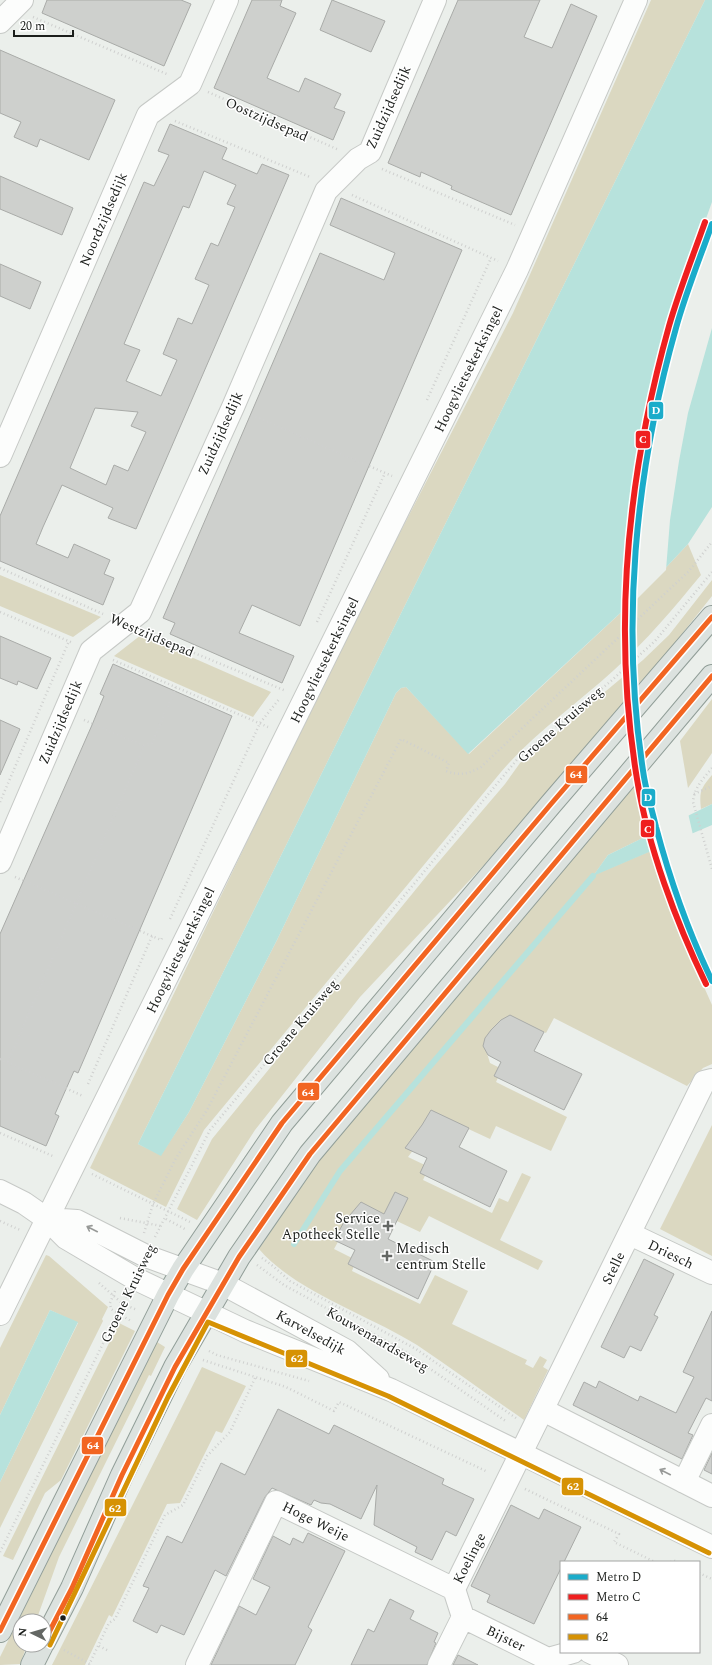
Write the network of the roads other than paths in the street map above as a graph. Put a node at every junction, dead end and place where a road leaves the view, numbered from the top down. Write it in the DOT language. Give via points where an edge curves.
graph roads {
  1 [pos="226,0"];
  2 [pos="435,0"];
  3 [pos="636,0"];
  4 [pos="0,456"];
  5 [pos="712,617"];
  6 [pos="712,676"];
  7 [pos="7,870"];
  8 [pos="708,1081"];
  9 [pos="0,1191"];
  10 [pos="47,1219"];
  11 [pos="630,1234"];
  12 [pos="183,1269"];
  13 [pos="712,1273"];
  14 [pos="223,1284"];
  15 [pos="168,1295"];
  16 [pos="205,1313"];
  17 [pos="0,1314"];
  18 [pos="391,1390"];
  19 [pos="544,1410"];
  20 [pos="712,1425"];
  21 [pos="522,1454"];
  22 [pos="684,1482"];
  23 [pos="712,1496"];
  24 [pos="712,1548"];
  25 [pos="454,1589"];
  26 [pos="463,1617"];
  27 [pos="0,1632"];
  28 [pos="52,1641"];
  29 [pos="43,1653"];
  30 [pos="569,1653"];
  31 [pos="592,1653"];
  32 [pos="32,1665"];
  33 [pos="197,1665"];
  34 [pos="439,1665"];
  35 [pos="617,1665"];
  1 -- 4 [label="street, Noordzijdsedijk" via="190,84 148,115"];
  2 -- 7 [label="street, Zuidzijdsedijk" via="370,152 358,159 326,191 140,612 91,651 65,712"];
  3 -- 10 [label="street, Hoogvlietsekerksingel" via="534,233 295,695 286,735 66,1158"];
  5 -- 12 [label="main road" via="282,1123"];
  6 -- 14 [label="main road" via="310,1154"];
  8 -- 11 [label="street, Stelle"];
  9 -- 10 [label="street"];
  12 -- 10 [label="street, one-way" via="140,1253 77,1221"];
  10 -- 15 [label="street" via="66,1238"];
  10 -- 17 [label="street, Hoogvlietsekerksingel"];
  11 -- 13 [label="street, Driesch"];
  11 -- 19 [label="street, Stelle"];
  12 -- 14 [label="street"];
  12 -- 15 [label="main road"];
  14 -- 16 [label="main road"];
  14 -- 18 [label="street, Karvelsedijk" via="347,1351"];
  15 -- 16 [label="street"];
  15 -- 27 [label="main road"];
  16 -- 18 [label="street"];
  16 -- 28 [label="main road" via="122,1475 72,1588"];
  18 -- 21 [label="street"];
  19 -- 21 [label="street, Stelle" via="523,1428"];
  22 -- 19 [label="street, one-way"];
  20 -- 22 [label="street"];
  21 -- 24 [label="street"];
  21 -- 25 [label="street, Koelinge"];
  22 -- 23 [label="street"];
  25 -- 26 [label="street, Koelinge"];
  25 -- 33 [label="street, Hoge Weije" via="276,1502"];
  26 -- 30 [label="street, Bijster" via="548,1659"];
  26 -- 34 [label="street"];
  29 -- 32 [label="main road"];
  31 -- 35 [label="street"];
}
